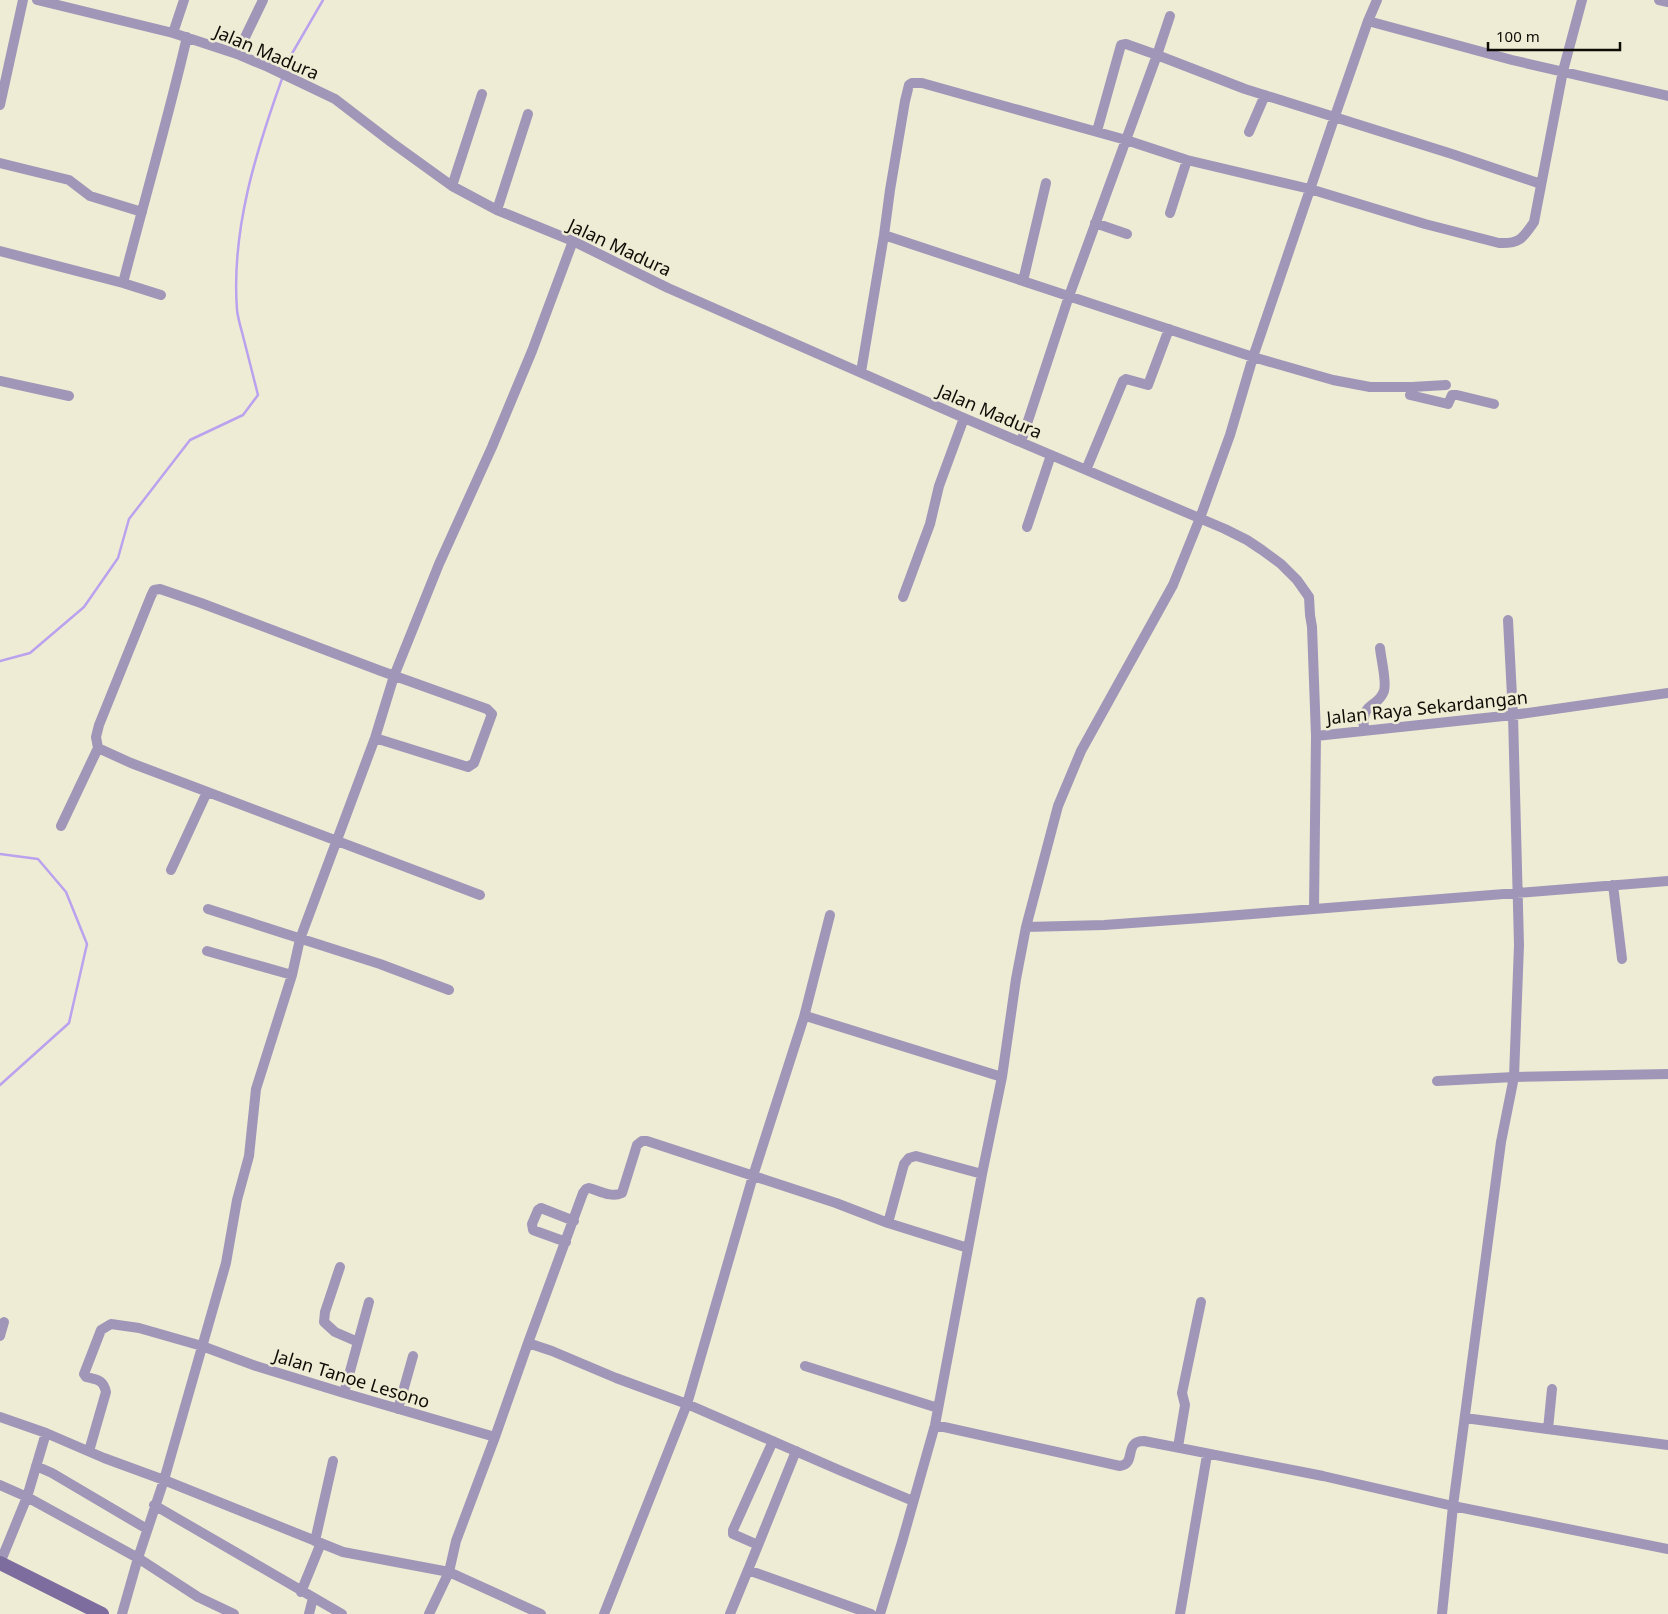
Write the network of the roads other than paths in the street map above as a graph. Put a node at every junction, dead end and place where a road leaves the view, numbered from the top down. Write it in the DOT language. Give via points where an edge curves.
graph roads {
  1 [pos="23,0"];
  2 [pos="37,0"];
  3 [pos="184,0"];
  4 [pos="263,0"];
  5 [pos="1377,0"];
  6 [pos="1582,0"];
  7 [pos="1659,0"];
  8 [pos="1668,2"];
  9 [pos="1170,16"];
  10 [pos="1368,20"];
  11 [pos="173,33"];
  12 [pos="187,37"];
  13 [pos="237,54"];
  14 [pos="1156,55"];
  15 [pos="1563,71"];
  16 [pos="482,94"];
  17 [pos="1266,95"];
  18 [pos="1668,96"];
  19 [pos="0,105"];
  20 [pos="528,114"];
  21 [pos="1335,116"];
  22 [pos="1097,132"];
  23 [pos="1249,132"];
  24 [pos="1126,140"];
  25 [pos="1187,160"];
  26 [pos="0,163"];
  27 [pos="1046,183"];
  28 [pos="1541,184"];
  29 [pos="452,186"];
  30 [pos="1310,189"];
  31 [pos="496,210"];
  32 [pos="142,212"];
  33 [pos="1170,213"];
  34 [pos="1095,223"];
  35 [pos="1127,234"];
  36 [pos="884,235"];
  37 [pos="573,241"];
  38 [pos="0,251"];
  39 [pos="1023,281"];
  40 [pos="123,283"];
  41 [pos="161,295"];
  42 [pos="1069,296"];
  43 [pos="1169,329"];
  44 [pos="1253,357"];
  45 [pos="861,372"];
  46 [pos="0,381"];
  47 [pos="1446,385"];
  48 [pos="1410,395"];
  49 [pos="69,396"];
  50 [pos="1494,404"];
  51 [pos="964,418"];
  52 [pos="1021,442"];
  53 [pos="1051,454"];
  54 [pos="1086,470"];
  55 [pos="1200,518"];
  56 [pos="1026,527"];
  57 [pos="903,597"];
  58 [pos="1508,620"];
  59 [pos="1380,648"];
  60 [pos="394,676"];
  61 [pos="1668,693"];
  62 [pos="1513,715"];
  63 [pos="1364,731"];
  64 [pos="1316,736"];
  65 [pos="375,738"];
  66 [pos="98,748"];
  67 [pos="207,792"];
  68 [pos="61,826"];
  69 [pos="336,842"];
  70 [pos="171,870"];
  71 [pos="1668,881"];
  72 [pos="1613,884"];
  73 [pos="1517,892"];
  74 [pos="480,895"];
  75 [pos="208,908"];
  76 [pos="1314,909"];
  77 [pos="830,915"];
  78 [pos="1026,927"];
  79 [pos="300,939"];
  80 [pos="207,951"];
  81 [pos="1622,960"];
  82 [pos="292,975"];
  83 [pos="449,990"];
  84 [pos="804,1017"];
  85 [pos="1668,1074"];
  86 [pos="1002,1077"];
  87 [pos="1514,1077"];
  88 [pos="1437,1081"];
  89 [pos="982,1174"];
  90 [pos="753,1176"];
  91 [pos="574,1221"];
  92 [pos="888,1223"];
  93 [pos="566,1242"];
  94 [pos="968,1248"];
  95 [pos="340,1267"];
  96 [pos="369,1302"];
  97 [pos="1201,1302"];
  98 [pos="4,1322"];
  99 [pos="0,1336"];
  100 [pos="358,1342"];
  101 [pos="528,1343"];
  102 [pos="202,1346"];
  103 [pos="413,1356"];
  104 [pos="805,1366"];
  105 [pos="1552,1389"];
  106 [pos="344,1393"];
  107 [pos="687,1404"];
  108 [pos="938,1408"];
  109 [pos="398,1409"];
  110 [pos="0,1417"];
  111 [pos="1465,1418"];
  112 [pos="935,1426"];
  113 [pos="1548,1429"];
  114 [pos="46,1433"];
  115 [pos="495,1437"];
  116 [pos="773,1441"];
  117 [pos="1668,1445"];
  118 [pos="1178,1447"];
  119 [pos="89,1451"];
  120 [pos="796,1451"];
  121 [pos="1207,1455"];
  122 [pos="333,1461"];
  123 [pos="36,1466"];
  124 [pos="164,1480"];
  125 [pos="0,1485"];
  126 [pos="27,1497"];
  127 [pos="913,1501"];
  128 [pos="154,1505"];
  129 [pos="1453,1506"];
  130 [pos="147,1529"];
  131 [pos="318,1542"];
  132 [pos="758,1546"];
  133 [pos="1668,1549"];
  134 [pos="138,1558"];
  135 [pos="0,1563"];
  136 [pos="748,1570"];
  137 [pos="448,1572"];
  138 [pos="301,1592"];
  139 [pos="313,1598"];
  140 [pos="102,1614"];
  141 [pos="122,1614"];
  142 [pos="234,1614"];
  143 [pos="309,1614"];
  144 [pos="342,1614"];
  145 [pos="429,1614"];
  146 [pos="541,1614"];
  147 [pos="604,1614"];
  148 [pos="730,1614"];
  149 [pos="871,1614"];
  150 [pos="880,1614"];
  151 [pos="1180,1614"];
  152 [pos="1442,1614"];
  1 -- 19 [label="street"];
  2 -- 11 [label="street, Jalan Madura"];
  3 -- 11 [label="street"];
  4 -- 13 [label="street"];
  5 -- 10 [label="street"];
  6 -- 15 [label="street"];
  7 -- 8 [label="street"];
  9 -- 14 [label="street"];
  10 -- 15 [label="street"];
  10 -- 21 [label="street"];
  11 -- 12 [label="street, Jalan Madura"];
  12 -- 13 [label="street, Jalan Madura"];
  12 -- 32 [label="street"];
  13 -- 29 [label="street, Jalan Madura" via="335,99"];
  14 -- 17 [label="street"];
  14 -- 22 [label="street" via="1128,44 1121,45"];
  14 -- 24 [label="street"];
  15 -- 18 [label="street"];
  15 -- 28 [label="street"];
  16 -- 29 [label="street"];
  17 -- 21 [label="street"];
  17 -- 23 [label="street"];
  20 -- 31 [label="street"];
  21 -- 28 [label="street"];
  21 -- 30 [label="street"];
  22 -- 24 [label="street"];
  22 -- 36 [label="street" via="922,83 912,83 908,86 905,101"];
  24 -- 25 [label="street"];
  24 -- 34 [label="street"];
  25 -- 30 [label="street"];
  25 -- 33 [label="street"];
  26 -- 32 [label="street" via="69,180 90,196"];
  27 -- 39 [label="street"];
  28 -- 30 [label="street" via="1534,222 1522,238 1510,243 1425,224"];
  29 -- 31 [label="street, Jalan Madura"];
  30 -- 44 [label="street"];
  31 -- 37 [label="street, Jalan Madura"];
  32 -- 40 [label="street"];
  34 -- 35 [label="street"];
  34 -- 42 [label="street"];
  36 -- 39 [label="street"];
  36 -- 45 [label="street"];
  37 -- 45 [label="street, Jalan Madura" via="668,288"];
  37 -- 60 [label="street" via="532,352"];
  38 -- 40 [label="street"];
  39 -- 42 [label="street"];
  40 -- 41 [label="street"];
  42 -- 43 [label="street"];
  42 -- 52 [label="street"];
  43 -- 44 [label="street"];
  43 -- 54 [label="street" via="1148,385 1123,381"];
  44 -- 47 [label="street" via="1370,387"];
  44 -- 55 [label="street" via="1230,436"];
  45 -- 51 [label="street, Jalan Madura"];
  46 -- 49 [label="street"];
  48 -- 50 [label="street" via="1448,404 1451,396 1457,394"];
  51 -- 52 [label="street, Jalan Madura"];
  51 -- 57 [label="street"];
  52 -- 53 [label="street, Jalan Madura"];
  53 -- 54 [label="street, Jalan Madura"];
  53 -- 56 [label="street"];
  54 -- 55 [label="street, Jalan Madura"];
  55 -- 64 [label="street, Jalan Raya Sekardangan" via="1247,540 1274,559 1297,580 1309,597"];
  55 -- 78 [label="street" via="1173,585 1081,751 1058,806"];
  58 -- 62 [label="street"];
  59 -- 63 [label="street" via="1384,691 1366,710"];
  60 -- 65 [label="street"];
  60 -- 65 [label="street" via="487,709 491,716 474,763 468,767"];
  60 -- 66 [label="street" via="201,603 160,589 154,590 99,724"];
  61 -- 62 [label="street, Jalan Raya Sekardangan"];
  62 -- 63 [label="street, Jalan Raya Sekardangan"];
  62 -- 73 [label="street"];
  63 -- 64 [label="street, Jalan Raya Sekardangan"];
  64 -- 76 [label="street"];
  65 -- 69 [label="street"];
  66 -- 67 [label="street"];
  66 -- 68 [label="street"];
  67 -- 69 [label="street"];
  67 -- 70 [label="street"];
  69 -- 74 [label="street"];
  69 -- 79 [label="street"];
  71 -- 72 [label="street"];
  72 -- 73 [label="street"];
  72 -- 81 [label="street"];
  73 -- 76 [label="street"];
  73 -- 87 [label="street" via="1519,980"];
  75 -- 79 [label="street"];
  76 -- 78 [label="street" via="1104,925"];
  77 -- 84 [label="street"];
  78 -- 86 [label="street"];
  79 -- 82 [label="street"];
  79 -- 83 [label="street"];
  80 -- 82 [label="street"];
  82 -- 102 [label="street" via="256,1089 249,1156 226,1263"];
  84 -- 86 [label="street"];
  84 -- 90 [label="street"];
  85 -- 87 [label="street"];
  86 -- 89 [label="street"];
  87 -- 88 [label="street"];
  87 -- 111 [label="street" via="1501,1142"];
  89 -- 92 [label="street" via="916,1156 908,1158"];
  89 -- 94 [label="street"];
  90 -- 91 [label="street" via="642,1141 637,1145 622,1193 616,1196 586,1189"];
  90 -- 92 [label="street"];
  90 -- 107 [label="street"];
  91 -- 93 [label="street"];
  91 -- 93 [label="street" via="541,1208 532,1224 533,1230"];
  92 -- 94 [label="street"];
  93 -- 101 [label="street"];
  94 -- 108 [label="street"];
  95 -- 100 [label="street" via="324,1322 335,1332"];
  96 -- 100 [label="street"];
  97 -- 118 [label="street" via="1182,1392 1184,1405"];
  98 -- 99 [label="street"];
  100 -- 106 [label="street"];
  101 -- 107 [label="street"];
  101 -- 115 [label="street"];
  102 -- 106 [label="street, Jalan Tanoe Lesono"];
  102 -- 119 [label="street, Jalan Tanoe Lesono" via="139,1328 111,1324 104,1327 84,1374 101,1381 106,1392"];
  102 -- 124 [label="street"];
  103 -- 109 [label="street"];
  104 -- 108 [label="street"];
  105 -- 113 [label="street"];
  106 -- 109 [label="street, Jalan Tanoe Lesono"];
  107 -- 116 [label="street"];
  107 -- 147 [label="street"];
  108 -- 112 [label="street"];
  109 -- 115 [label="street, Jalan Tanoe Lesono"];
  110 -- 114 [label="street"];
  111 -- 113 [label="street"];
  111 -- 129 [label="street"];
  112 -- 118 [label="street" via="1120,1466 1127,1462 1132,1446 1139,1441"];
  112 -- 127 [label="street"];
  113 -- 117 [label="street"];
  114 -- 119 [label="street"];
  114 -- 123 [label="street"];
  115 -- 137 [label="street" via="456,1541"];
  116 -- 120 [label="street"];
  116 -- 132 [label="street" via="733,1530 737,1537"];
  118 -- 121 [label="street"];
  119 -- 124 [label="street"];
  120 -- 127 [label="street"];
  120 -- 132 [label="street"];
  121 -- 129 [label="street" via="1323,1476"];
  121 -- 151 [label="street"];
  122 -- 131 [label="street"];
  123 -- 126 [label="street"];
  123 -- 130 [label="street"];
  124 -- 128 [label="street"];
  124 -- 131 [label="street"];
  125 -- 126 [label="street"];
  126 -- 134 [label="street"];
  126 -- 135 [label="street"];
  127 -- 150 [label="street"];
  128 -- 130 [label="street"];
  128 -- 138 [label="street"];
  129 -- 133 [label="street"];
  129 -- 152 [label="street"];
  130 -- 134 [label="street"];
  131 -- 137 [label="street" via="343,1552"];
  131 -- 138 [label="street"];
  132 -- 136 [label="street"];
  134 -- 141 [label="street"];
  134 -- 142 [label="street" via="198,1597"];
  135 -- 140 [label="main road"];
  136 -- 148 [label="street"];
  136 -- 149 [label="street"];
  137 -- 145 [label="street"];
  137 -- 146 [label="street"];
  138 -- 139 [label="street"];
  139 -- 143 [label="street"];
  139 -- 144 [label="street"];
}
